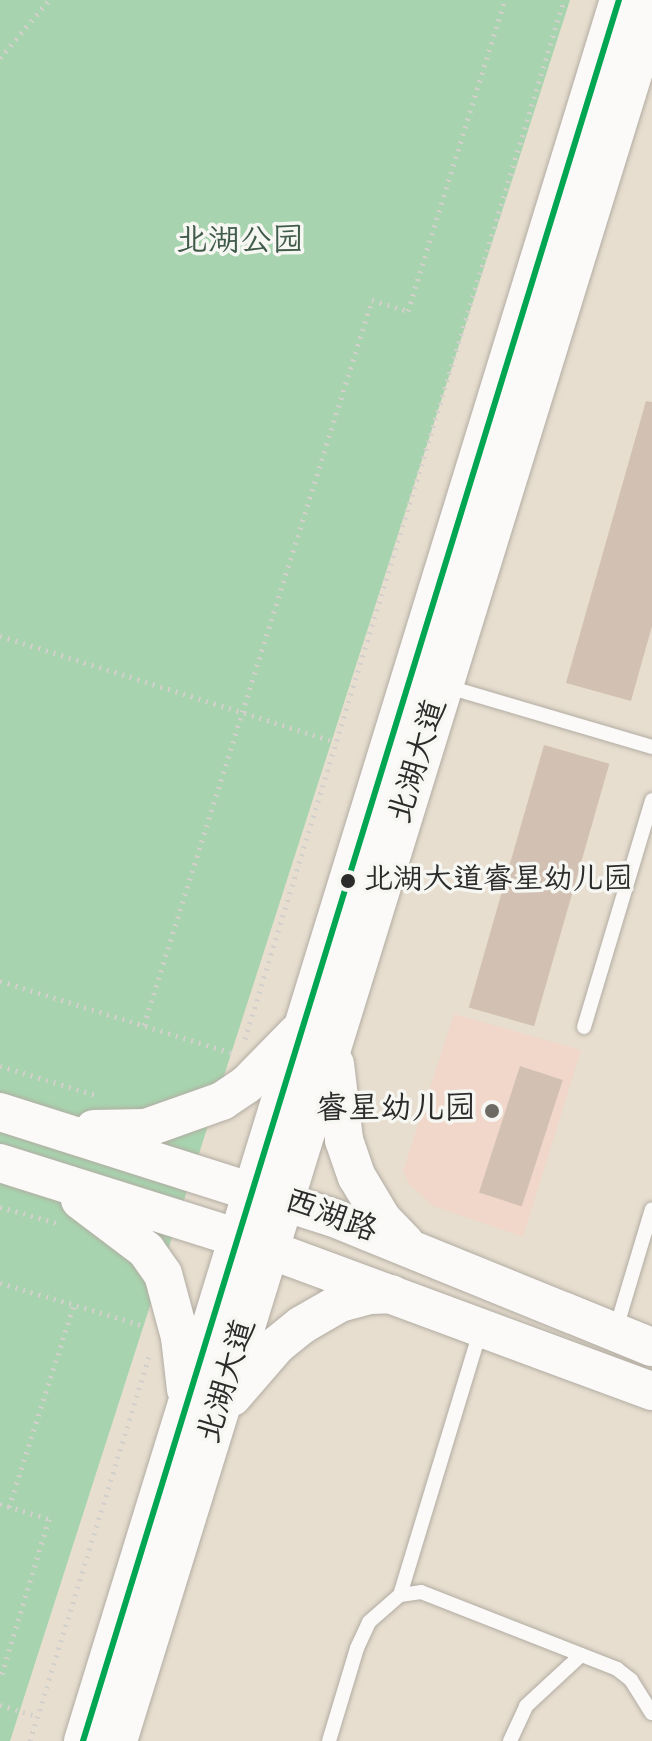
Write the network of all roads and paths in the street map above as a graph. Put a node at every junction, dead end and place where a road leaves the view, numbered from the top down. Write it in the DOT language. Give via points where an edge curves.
graph roads {
  1 [pos="49,0"];
  2 [pos="505,0"];
  3 [pos="564,0"];
  4 [pos="619,0"];
  5 [pos="652,13"];
  6 [pos="0,58"];
  7 [pos="0,636"];
  8 [pos="444,686"];
  9 [pos="243,713"];
  10 [pos="336,742"];
  11 [pos="652,747"];
  12 [pos="652,800"];
  13 [pos="0,981"];
  14 [pos="144,1025"];
  15 [pos="584,1027"];
  16 [pos="319,1032"];
  17 [pos="0,1066"];
  18 [pos="111,1099"];
  19 [pos="0,1112"];
  20 [pos="57,1129"];
  21 [pos="0,1163"];
  22 [pos="45,1177"];
  23 [pos="269,1196"];
  24 [pos="0,1207"];
  25 [pos="652,1209"];
  26 [pos="69,1227"];
  27 [pos="254,1244"];
  28 [pos="410,1248"];
  29 [pos="0,1283"];
  30 [pos="397,1294"];
  31 [pos="74,1305"];
  32 [pos="151,1317"];
  33 [pos="482,1326"];
  34 [pos="615,1332"];
  35 [pos="652,1347"];
  36 [pos="150,1353"];
  37 [pos="652,1391"];
  38 [pos="203,1411"];
  39 [pos="0,1504"];
  40 [pos="9,1507"];
  41 [pos="400,1595"];
  42 [pos="581,1655"];
  43 [pos="0,1680"];
  44 [pos="0,1705"];
  45 [pos="652,1713"];
  46 [pos="37,1716"];
  47 [pos="30,1741"];
  48 [pos="83,1741"];
  49 [pos="118,1741"];
  50 [pos="329,1741"];
  51 [pos="510,1741"];
  1 -- 6 [label="path"];
  2 -- 9 [label="path" via="408,311 372,300"];
  3 -- 10 [label="path"];
  4 -- 16 [label="main road, 北湖大道"];
  5 -- 8 [label="main road, 北湖大道"];
  7 -- 9 [label="path"];
  8 -- 11 [label="lane"];
  8 -- 16 [label="main road, 北湖大道"];
  9 -- 10 [label="path"];
  9 -- 14 [label="path"];
  10 -- 14 [label="path" via="236,1058"];
  12 -- 15 [label="lane"];
  13 -- 14 [label="path"];
  16 -- 20 [label="main road" via="222,1101 188,1116 146,1128"];
  16 -- 23 [label="main road, 北湖大道"];
  16 -- 28 [label="main road" via="355,1172 382,1219"];
  17 -- 18 [label="path"];
  19 -- 20 [label="main road, 西湖路"];
  20 -- 23 [label="main road, 西湖路"];
  21 -- 22 [label="main road, 西湖路"];
  22 -- 27 [label="main road, 西湖路"];
  22 -- 38 [label="main road" via="122,1228 163,1274"];
  23 -- 27 [label="main road, 北湖大道"];
  23 -- 28 [label="main road, 西湖路"];
  24 -- 26 [label="path"];
  25 -- 34 [label="lane"];
  27 -- 30 [label="main road, 西湖路"];
  27 -- 38 [label="main road, 北湖大道"];
  28 -- 34 [label="main road, 西湖路"];
  29 -- 31 [label="path"];
  30 -- 33 [label="main road, 西湖路"];
  30 -- 38 [label="main road" via="340,1303 302,1325"];
  31 -- 32 [label="path" via="152,1328"];
  31 -- 40 [label="path"];
  33 -- 37 [label="main road, 西湖路"];
  33 -- 41 [label="lane"];
  34 -- 35 [label="main road, 西湖路"];
  36 -- 46 [label="path"];
  38 -- 48 [label="main road, 北湖大道"];
  38 -- 49 [label="main road, 北湖大道"];
  39 -- 40 [label="path"];
  40 -- 43 [label="path" via="49,1519"];
  41 -- 42 [label="lane" via="421,1592"];
  41 -- 50 [label="lane" via="369,1622"];
  42 -- 45 [label="lane" via="631,1680"];
  42 -- 51 [label="lane" via="526,1706"];
  44 -- 46 [label="path"];
  46 -- 47 [label="path"];
}
